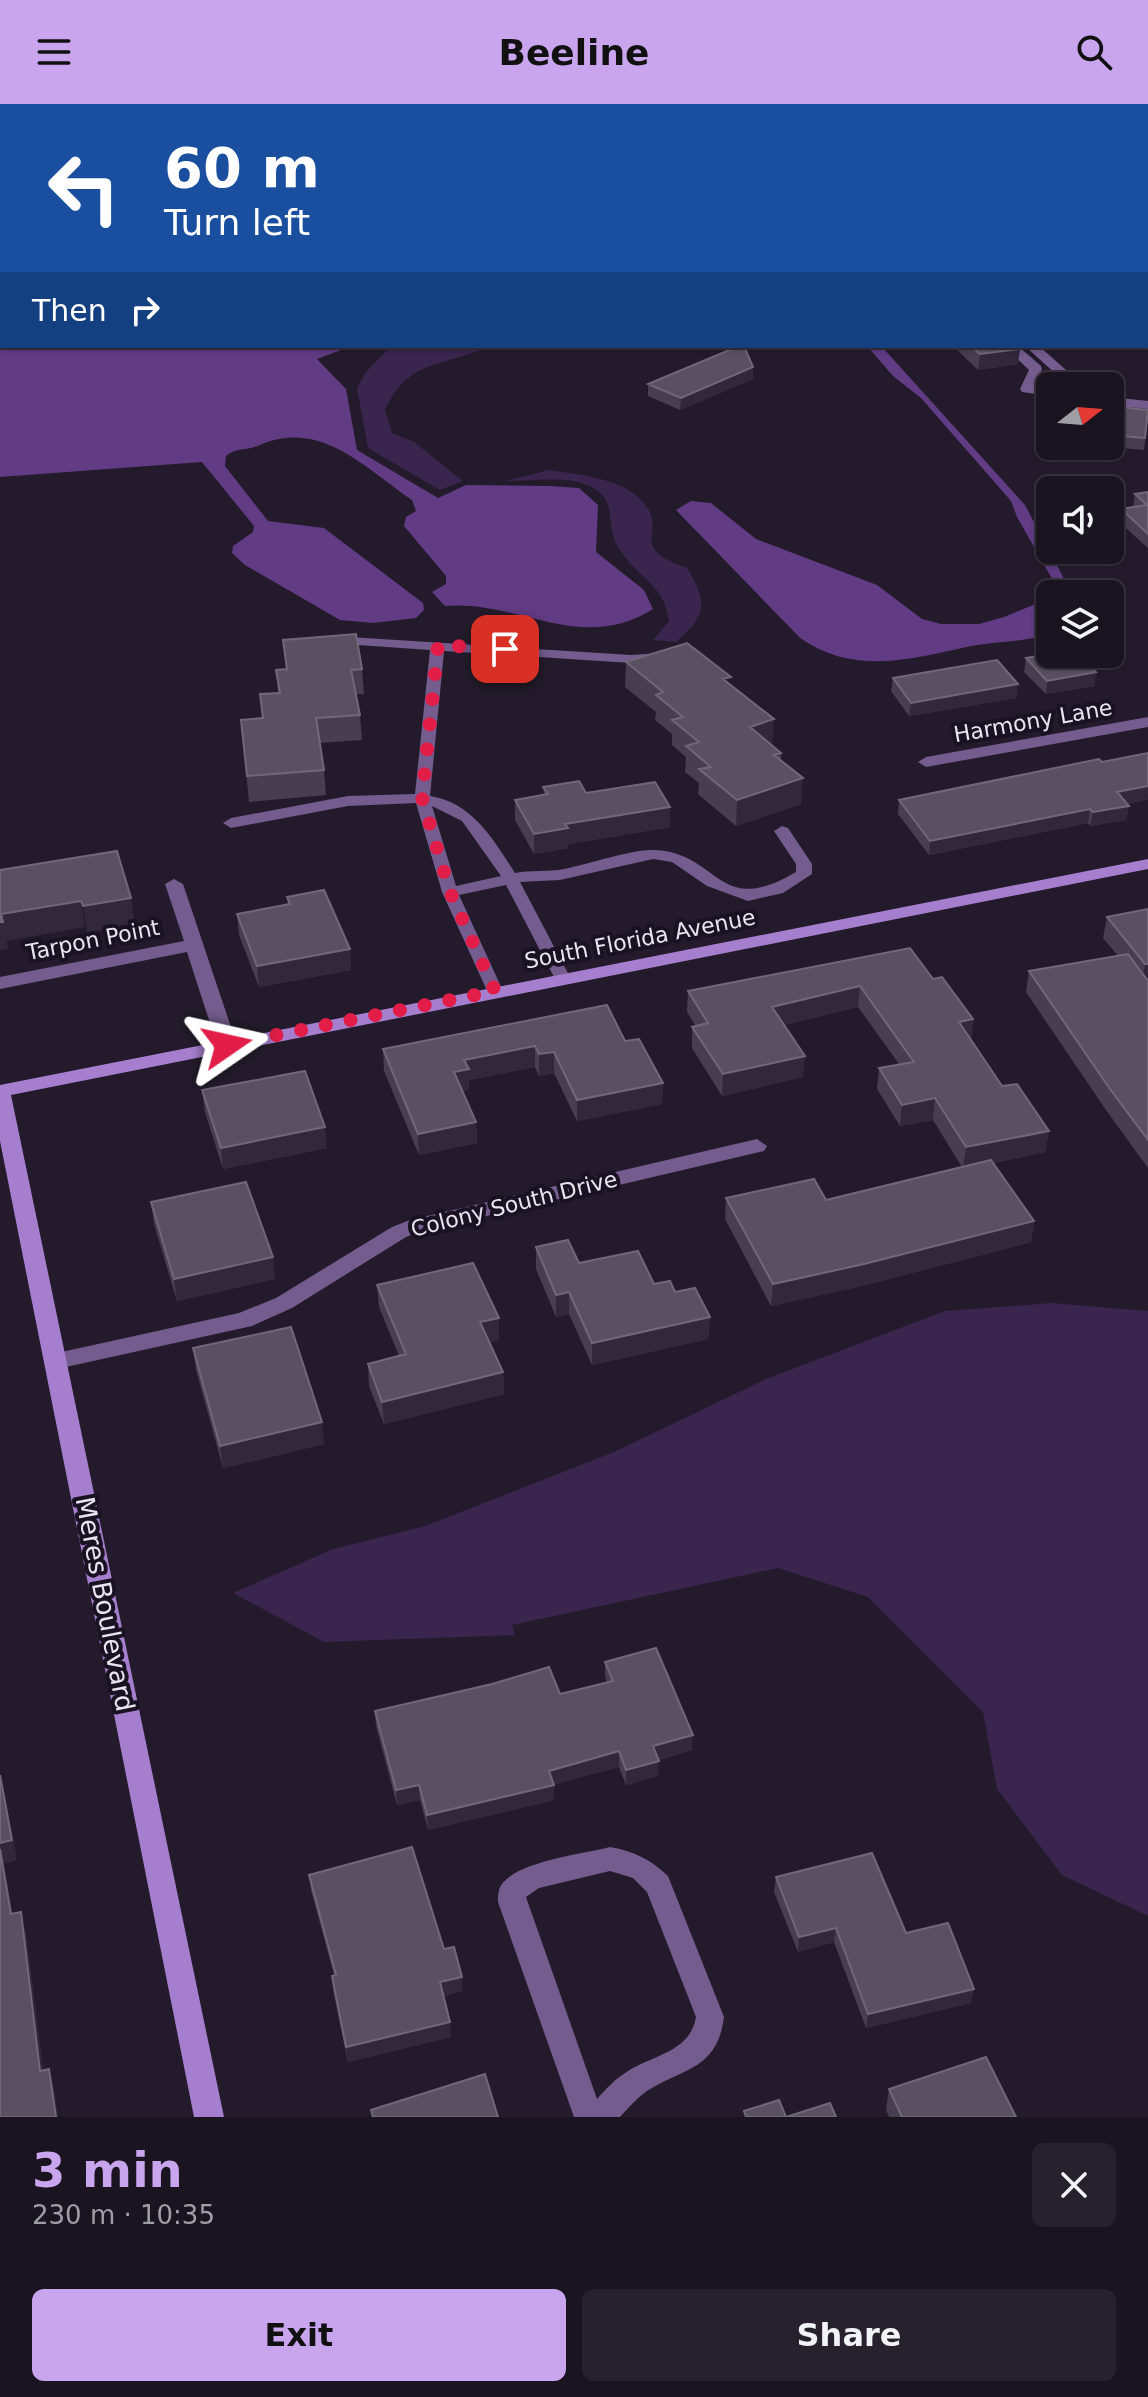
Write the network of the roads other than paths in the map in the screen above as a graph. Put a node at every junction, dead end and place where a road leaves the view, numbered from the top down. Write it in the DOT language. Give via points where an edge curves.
graph roads {
  1 [pos="1012,348"];
  2 [pos="1033,348"];
  3 [pos="1061,372"];
  4 [pos="1036,390"];
  5 [pos="1124,402"];
  6 [pos="1148,405"];
  7 [pos="438,645"];
  8 [pos="332,652"];
  9 [pos="662,654"];
  10 [pos="643,659"];
  11 [pos="661,671"];
  12 [pos="1148,722"];
  13 [pos="926,762"];
  14 [pos="422,798"];
  15 [pos="231,823"];
  16 [pos="782,831"];
  17 [pos="1148,864"];
  18 [pos="513,879"];
  19 [pos="174,884"];
  20 [pos="450,892"];
  21 [pos="194,945"];
  22 [pos="563,979"];
  23 [pos="0,983"];
  24 [pos="495,991"];
  25 [pos="227,1045"];
  26 [pos="0,1091"];
  27 [pos="757,1146"];
  28 [pos="57,1361"];
  29 [pos="209,2117"];
  30 [pos="589,2117"];
  31 [pos="600,2117"];
  1 -- 4 [label="street" via="1036,369 1027,389"];
  2 -- 3 [label="street"];
  5 -- 6 [label="street"];
  7 -- 8 [label="lane" via="334,640"];
  7 -- 10 [label="lane"];
  7 -- 14 [label="lane"];
  9 -- 10 [label="lane"];
  10 -- 11 [label="lane"];
  12 -- 13 [label="street, Harmony Lane"];
  14 -- 15 [label="lane" via="274,810"];
  14 -- 18 [label="lane" via="464,815"];
  14 -- 20 [label="lane"];
  16 -- 18 [label="lane" via="804,864 804,874 767,893 748,896 726,889 666,854"];
  17 -- 22 [label="street, South Florida Avenue"];
  18 -- 20 [label="lane"];
  18 -- 22 [label="lane"];
  19 -- 21 [label="street, Tarpon Point"];
  20 -- 24 [label="lane"];
  21 -- 23 [label="street, Tarpon Point"];
  21 -- 25 [label="street, Tarpon Point"];
  22 -- 24 [label="street, South Florida Avenue"];
  24 -- 25 [label="street, South Florida Avenue"];
  25 -- 26 [label="street, South Florida Avenue"];
  26 -- 28 [label="street, Meres Boulevard"];
  27 -- 28 [label="street, Colony South Drive" via="417,1225 284,1303 244,1320"];
  28 -- 29 [label="street, Meres Boulevard"];
  30 -- 31 [label="street" via="512,1891 532,1878 610,1859 634,1866 658,1885 710,2017 710,2030 690,2058 636,2082"];
}
